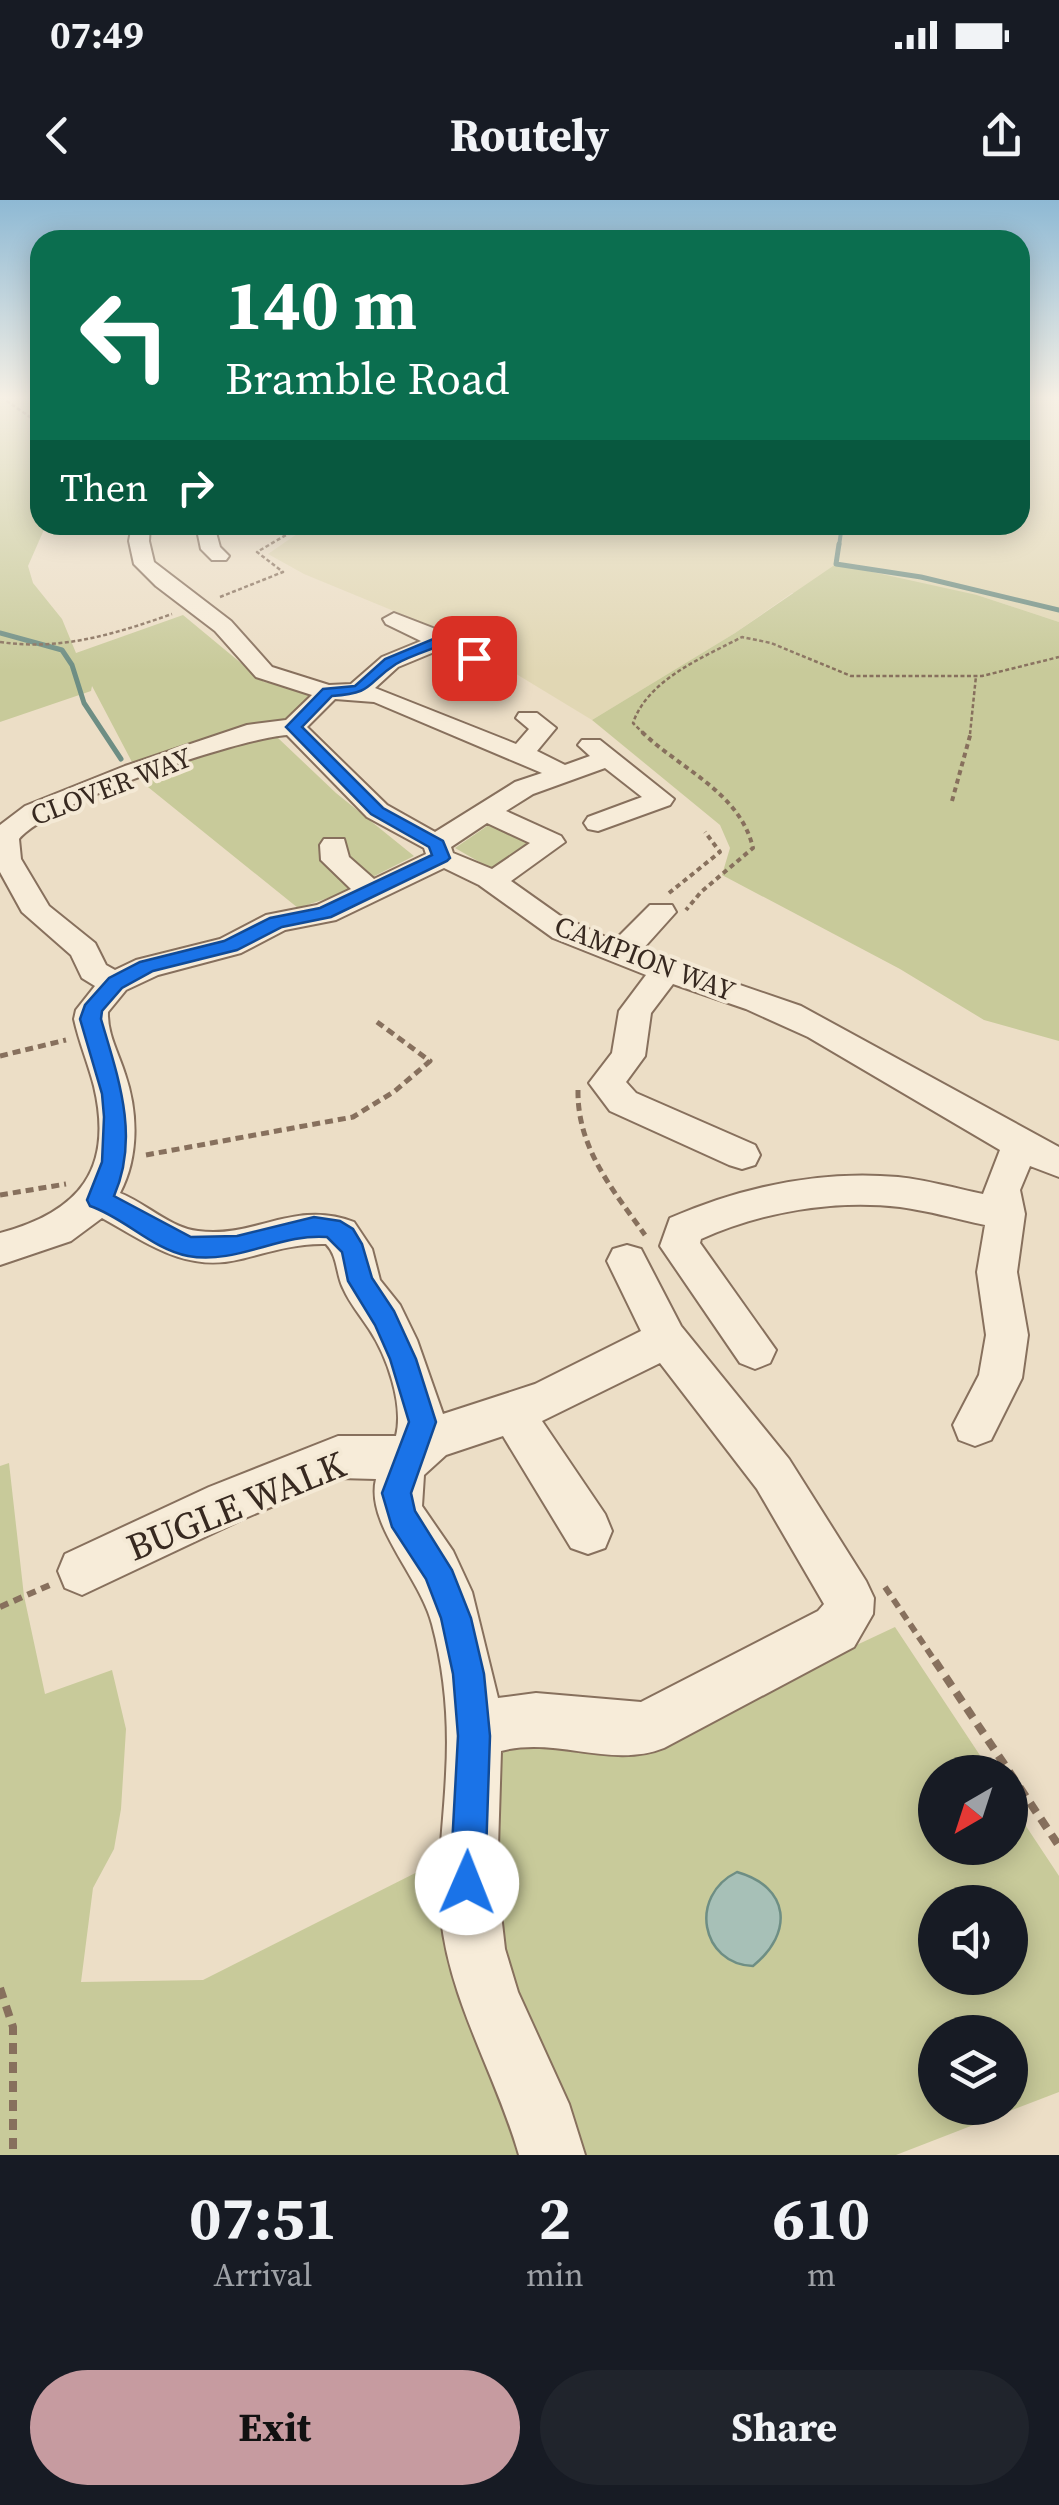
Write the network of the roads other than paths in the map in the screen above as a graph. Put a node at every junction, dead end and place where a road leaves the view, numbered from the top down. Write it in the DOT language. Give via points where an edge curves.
graph roads {
  1 [pos="140,535"];
  2 [pos="208,535"];
  3 [pos="219,556"];
  4 [pos="394,619"];
  5 [pos="443,640"];
  6 [pos="474,658"];
  7 [pos="358,690"];
  8 [pos="328,692"];
  9 [pos="528,718"];
  10 [pos="293,727"];
  11 [pos="523,752"];
  12 [pos="559,772"];
  13 [pos="485,812"];
  14 [pos="598,823"];
  15 [pos="334,845"];
  16 [pos="439,851"];
  17 [pos="491,882"];
  18 [pos="372,892"];
  19 [pos="660,907"];
  20 [pos="620,954"];
  21 [pos="667,970"];
  22 [pos="116,983"];
  23 [pos="1020,1146"];
  24 [pos="742,1155"];
  25 [pos="1059,1164"];
  26 [pos="98,1200"];
  27 [pos="1006,1214"];
  28 [pos="0,1249"];
  29 [pos="627,1261"];
  30 [pos="666,1338"];
  31 [pos="755,1350"];
  32 [pos="514,1412"];
  33 [pos="976,1425"];
  34 [pos="413,1453"];
  35 [pos="588,1531"];
  36 [pos="82,1571"];
  37 [pos="474,1736"];
  38 [pos="552,2155"];
  1 -- 8 [label="street" via="144,564 222,626 264,672"];
  2 -- 3 [label="street"];
  4 -- 5 [label="street"];
  5 -- 6 [label="street"];
  5 -- 7 [label="street" via="390,662"];
  7 -- 8 [label="street"];
  7 -- 11 [label="street"];
  8 -- 10 [label="street"];
  9 -- 11 [label="street" via="544,728"];
  10 -- 16 [label="street, CAMPION WAY" via="377,811"];
  10 -- 22 [label="street, CLOVER WAY" via="256,730 134,772 35,812 9,831 7,859 37,912 84,950 93,971"];
  11 -- 12 [label="street"];
  12 -- 13 [label="street"];
  12 -- 14 [label="street" via="600,751 660,799"];
  13 -- 16 [label="street"];
  13 -- 17 [label="street" via="551,842"];
  15 -- 18 [label="street" via="335,860"];
  16 -- 17 [label="street, CAMPION WAY"];
  16 -- 18 [label="street"];
  17 -- 20 [label="street, CAMPION WAY" via="550,924"];
  18 -- 22 [label="street"];
  19 -- 20 [label="street"];
  20 -- 21 [label="street, CAMPION WAY"];
  21 -- 23 [label="street, CAMPION WAY" via="819,1028"];
  21 -- 24 [label="street" via="635,1011 628,1056 606,1083 623,1102"];
  22 -- 26 [label="street" via="92,1010 113,1094 113,1162"];
  23 -- 25 [label="street, CAMPION WAY"];
  23 -- 27 [label="street" via="1001,1190"];
  26 -- 28 [label="street" via="42,1240"];
  26 -- 34 [label="street" via="191,1247 237,1246 314,1226 344,1236 412,1384 422,1422"];
  27 -- 31 [label="street" via="899,1192 814,1193 734,1207 684,1229 680,1246"];
  27 -- 33 [label="street" via="997,1272 1006,1336 1000,1378"];
  29 -- 30 [label="street"];
  30 -- 32 [label="street, BUGLE WALK"];
  30 -- 37 [label="street" via="772,1474 849,1598 848,1614 836,1629 645,1729 542,1718 490,1725"];
  32 -- 34 [label="street, BUGLE WALK" via="435,1436"];
  32 -- 35 [label="street"];
  34 -- 36 [label="street, BUGLE WALK" via="338,1458"];
  34 -- 37 [label="street" via="396,1493 456,1618"];
  37 -- 38 [label="street" via="467,1865 476,1952"];
}
